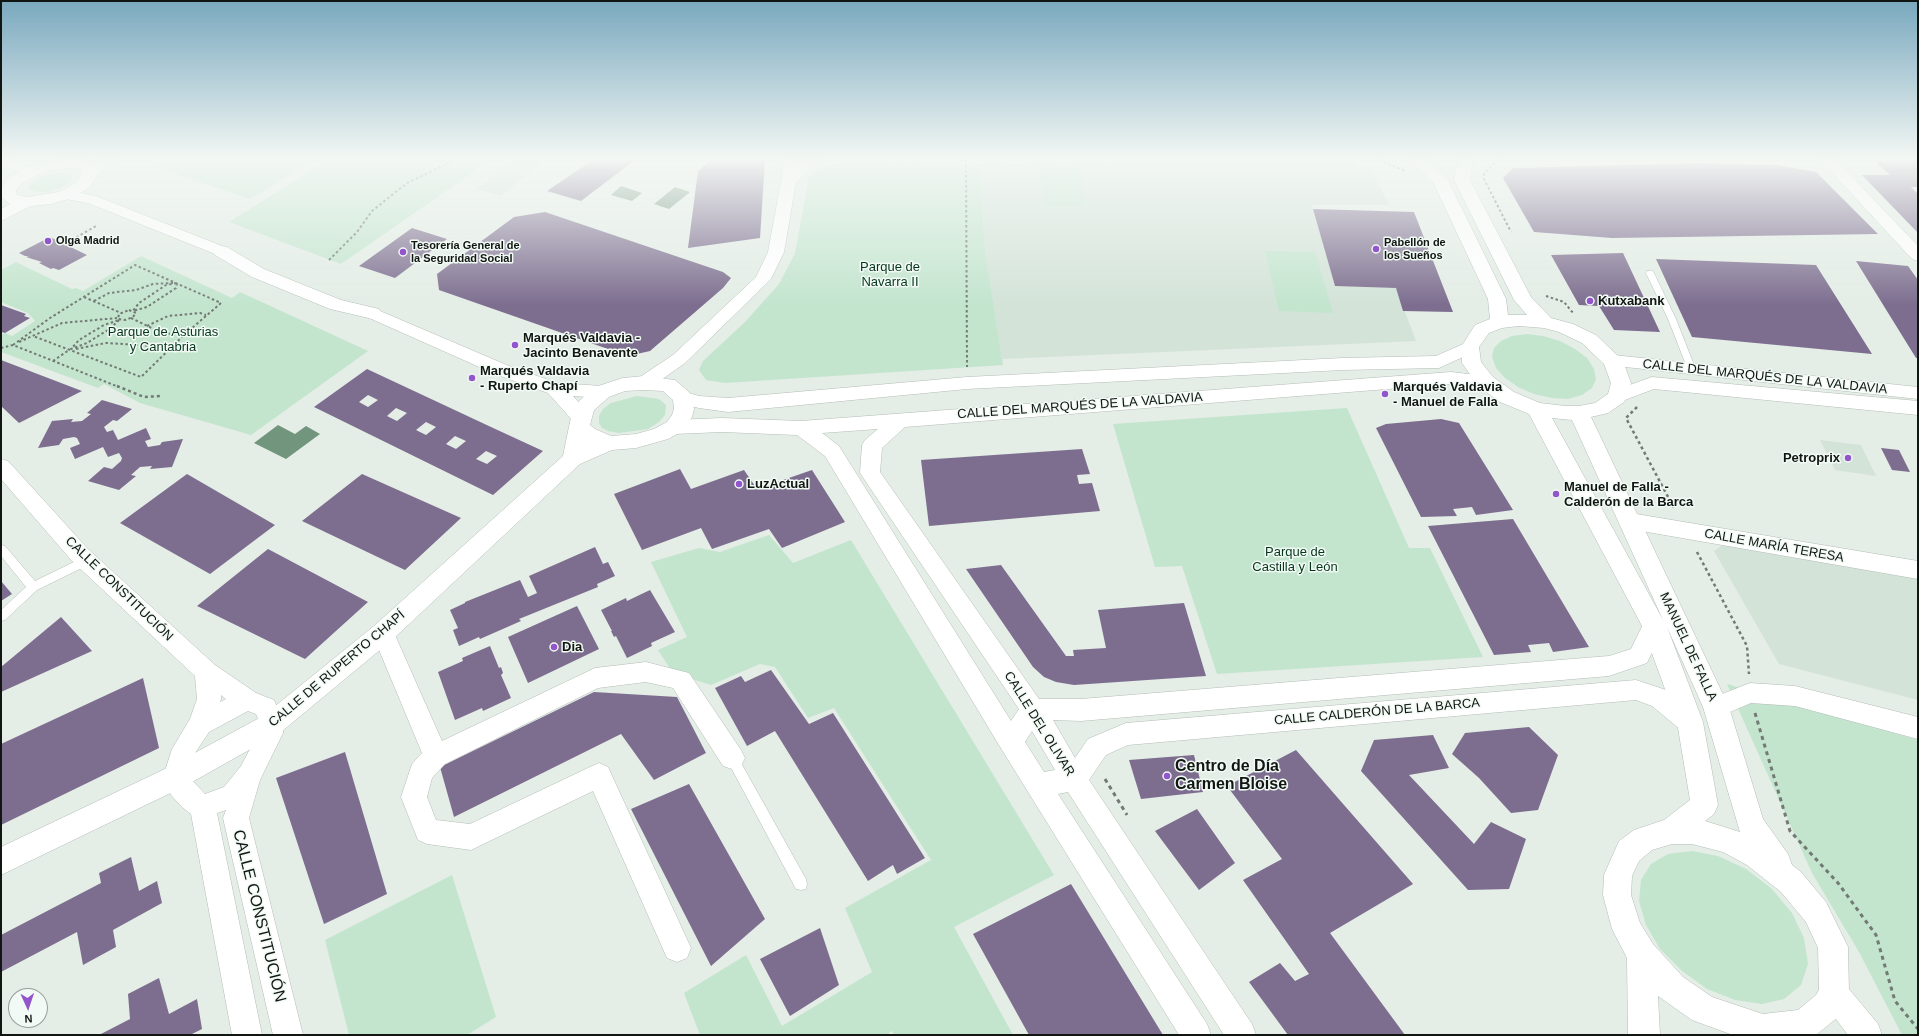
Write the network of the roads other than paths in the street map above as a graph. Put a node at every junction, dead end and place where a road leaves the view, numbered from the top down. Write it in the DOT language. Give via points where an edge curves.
graph roads {
  1 [pos="15,208"];
  2 [pos="113,208"];
  3 [pos="784,208"];
  4 [pos="1454,208"];
  5 [pos="1476,208"];
  6 [pos="1873,208"];
  7 [pos="1,216"];
  8 [pos="221,250"];
  9 [pos="1918,256"];
  10 [pos="1650,273"];
  11 [pos="373,313"];
  12 [pos="1499,322"];
  13 [pos="1544,322"];
  14 [pos="1470,347"];
  15 [pos="679,359"];
  16 [pos="1613,361"];
  17 [pos="1692,370"];
  18 [pos="1486,382"];
  19 [pos="644,383"];
  20 [pos="555,389"];
  21 [pos="602,392"];
  22 [pos="1918,393"];
  23 [pos="679,394"];
  24 [pos="1617,397"];
  25 [pos="1918,408"];
  26 [pos="1537,409"];
  27 [pos="1579,413"];
  28 [pos="902,419"];
  29 [pos="580,422"];
  30 [pos="674,427"];
  31 [pos="801,428"];
  32 [pos="609,443"];
  33 [pos="573,459"];
  34 [pos="1,466"];
  35 [pos="1630,521"];
  36 [pos="1,549"];
  37 [pos="86,560"];
  38 [pos="1918,570"];
  39 [pos="33,587"];
  40 [pos="1,617"];
  41 [pos="1654,625"];
  42 [pos="383,633"];
  43 [pos="207,672"];
  44 [pos="247,700"];
  45 [pos="1716,707"];
  46 [pos="1033,709"];
  47 [pos="1690,722"];
  48 [pos="200,724"];
  49 [pos="272,724"];
  50 [pos="1918,728"];
  51 [pos="1011,742"];
  52 [pos="436,756"];
  53 [pos="732,758"];
  54 [pos="250,774"];
  55 [pos="176,777"];
  56 [pos="1074,780"];
  57 [pos="1039,784"];
  58 [pos="203,807"];
  59 [pos="1672,831"];
  60 [pos="1,861"];
  61 [pos="1791,882"];
  62 [pos="801,884"];
  63 [pos="677,948"];
  64 [pos="1642,955"];
  65 [pos="1834,993"];
  66 [pos="1768,1032"];
  67 [pos="247,1035"];
  68 [pos="288,1035"];
  69 [pos="1196,1035"];
  70 [pos="1241,1035"];
  71 [pos="1644,1035"];
  72 [pos="1867,1035"];
  1 -- 7 [label="main road"];
  2 -- 8 [label="street"];
  3 -- 15 [label="street" via="776,252 764,279"];
  4 -- 12 [label="main road" via="1497,299"];
  5 -- 13 [label="main road" via="1523,300"];
  6 -- 9 [label="street"];
  8 -- 11 [label="main road" via="258,273 290,287 336,306"];
  10 -- 17 [label="lane"];
  11 -- 20 [label="street" via="502,370"];
  12 -- 13 [label="main road"];
  12 -- 14 [label="main road" via="1482,329"];
  13 -- 16 [label="main road" via="1566,328 1589,339"];
  14 -- 18 [label="main road" via="1472,363"];
  14 -- 23 [label="street, CALLE DEL MARQUÉS DE LA VALDAVIA" via="1439,362 1343,364 967,383 728,404 700,402"];
  15 -- 19 [label="street"];
  15 -- 23 [label="street"];
  16 -- 17 [label="street, CALLE DEL MARQUÉS DE LA VALDAVIA"];
  16 -- 24 [label="main road" via="1622,383"];
  17 -- 22 [label="street, CALLE DEL MARQUÉS DE LA VALDAVIA"];
  18 -- 26 [label="main road" via="1507,396"];
  18 -- 28 [label="street, CALLE DEL MARQUÉS DE LA VALDAVIA" via="1451,378"];
  19 -- 21 [label="main road" via="623,385"];
  19 -- 23 [label="main road" via="668,385"];
  20 -- 21 [label="street"];
  20 -- 29 [label="street"];
  21 -- 29 [label="main road" via="586,406"];
  23 -- 30 [label="main road" via="684,409 682,417"];
  24 -- 25 [label="street, CALLE DEL MARQUÉS DE LA VALDAVIA" via="1652,383"];
  24 -- 27 [label="main road" via="1601,408"];
  26 -- 27 [label="main road"];
  26 -- 41 [label="main road, MANUEL DE FALLA"];
  27 -- 35 [label="main road, MANUEL DE FALLA"];
  28 -- 31 [label="street, CALLE DEL MARQUÉS DE LA VALDAVIA"];
  28 -- 46 [label="street, CALLE DEL OLIVAR" via="872,445 870,473"];
  29 -- 32 [label="main road" via="588,434"];
  29 -- 33 [label="main road"];
  30 -- 31 [label="street, CALLE DEL MARQUÉS DE LA VALDAVIA" via="722,425"];
  30 -- 32 [label="main road" via="661,434 636,441"];
  31 -- 51 [label="street" via="832,451"];
  32 -- 33 [label="main road, CALLE DE RUPERTO CHAPÍ"];
  33 -- 42 [label="main road, CALLE DE RUPERTO CHAPÍ"];
  34 -- 37 [label="street, CALLE CONSTITUCIÓN"];
  35 -- 38 [label="street, CALLE MARÍA TERESA"];
  35 -- 45 [label="main road, MANUEL DE FALLA"];
  36 -- 39 [label="lane"];
  37 -- 39 [label="lane"];
  37 -- 43 [label="street, CALLE CONSTITUCIÓN"];
  39 -- 40 [label="lane"];
  41 -- 46 [label="street, CALLE CALDERÓN DE LA BARCA" via="1639,656 1609,666 1081,710"];
  41 -- 47 [label="main road, MANUEL DE FALLA"];
  42 -- 49 [label="main road, CALLE DE RUPERTO CHAPÍ"];
  42 -- 52 [label="street"];
  43 -- 44 [label="street, CALLE CONSTITUCIÓN"];
  43 -- 48 [label="street" via="209,699"];
  44 -- 48 [label="street"];
  44 -- 49 [label="street, CALLE CONSTITUCIÓN" via="265,706"];
  45 -- 50 [label="street" via="1750,693 1795,696"];
  45 -- 61 [label="main road, MANUEL DE FALLA" via="1751,825"];
  46 -- 51 [label="street"];
  46 -- 56 [label="street, CALLE DEL OLIVAR"];
  47 -- 56 [label="street, CALLE CALDERÓN DE LA BARCA" via="1660,698 1636,690 1126,734 1097,747"];
  47 -- 59 [label="main road, MANUEL DE FALLA" via="1704,805"];
  48 -- 55 [label="street" via="184,749"];
  49 -- 54 [label="street, CALLE CONSTITUCIÓN" via="271,733"];
  49 -- 55 [label="main road, CALLE DE RUPERTO CHAPÍ"];
  51 -- 57 [label="street"];
  52 -- 53 [label="street" via="595,678 646,672 681,680"];
  52 -- 63 [label="street" via="421,772 414,797 426,831 471,837 599,775"];
  53 -- 62 [label="lane"];
  54 -- 58 [label="street, CALLE CONSTITUCIÓN" via="233,796"];
  54 -- 68 [label="street, CALLE CONSTITUCIÓN" via="236,818"];
  55 -- 58 [label="street" via="180,787"];
  55 -- 60 [label="main road, CALLE DE RUPERTO CHAPÍ"];
  56 -- 57 [label="street"];
  56 -- 70 [label="street, CALLE DEL OLIVAR"];
  57 -- 69 [label="street"];
  58 -- 67 [label="street"];
  59 -- 61 [label="main road" via="1692,831 1728,840 1757,855"];
  59 -- 64 [label="main road" via="1644,839 1629,850 1618,875 1617,895 1626,930"];
  61 -- 65 [label="main road" via="1816,912 1833,947"];
  64 -- 66 [label="main road" via="1672,988 1703,1009"];
  64 -- 71 [label="main road"];
  65 -- 66 [label="main road" via="1827,1006 1804,1025"];
  65 -- 72 [label="street"];
}
